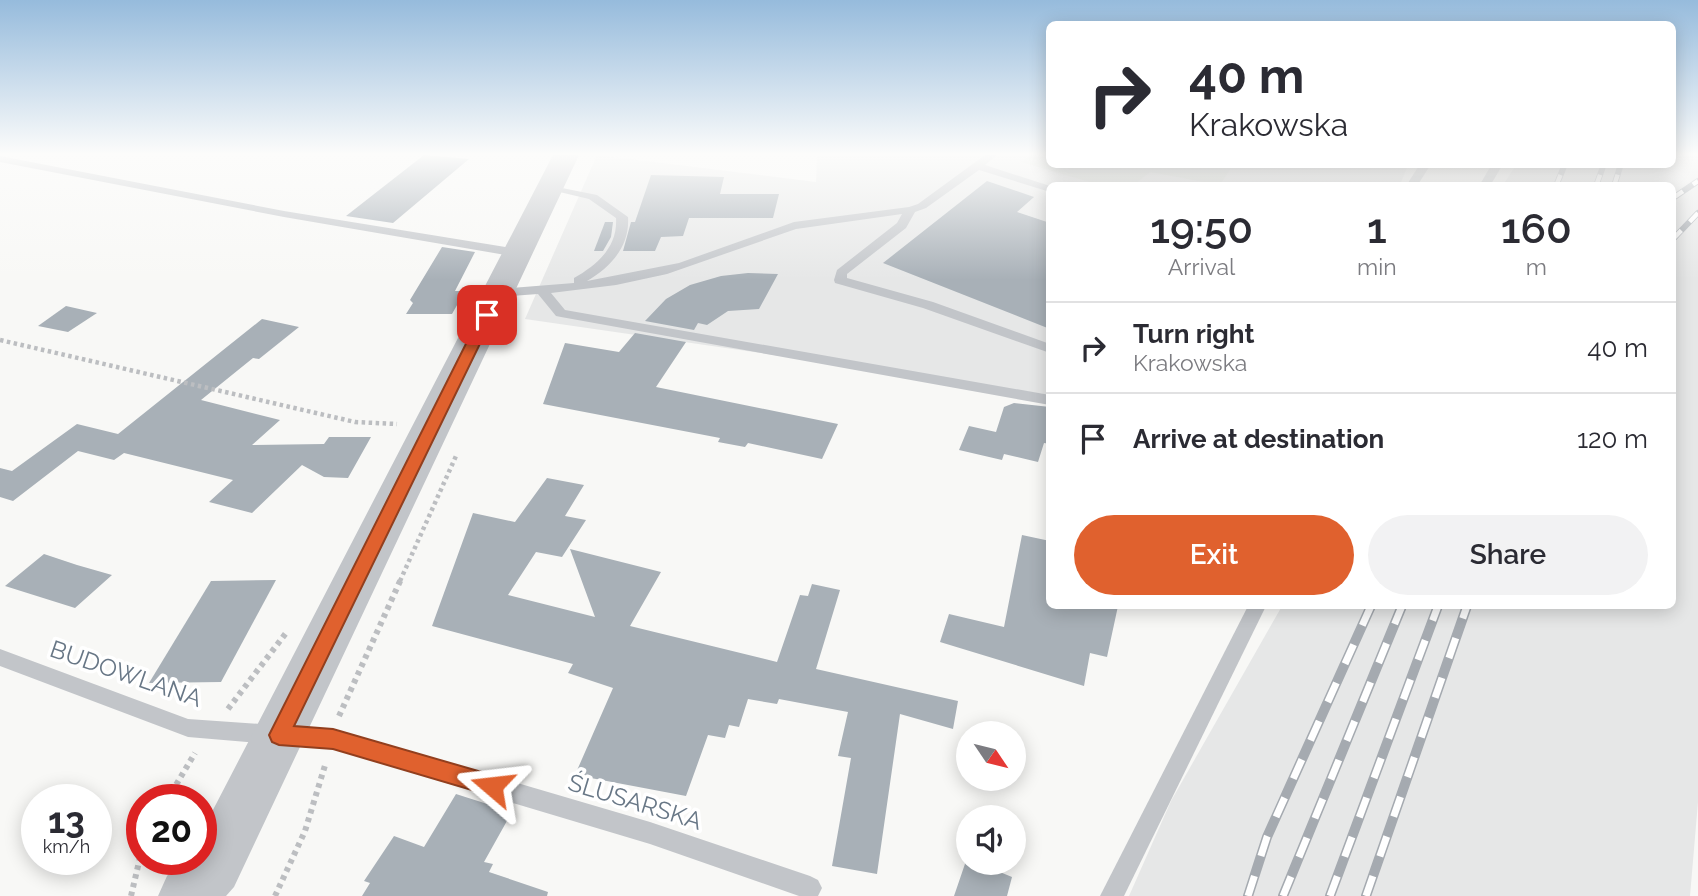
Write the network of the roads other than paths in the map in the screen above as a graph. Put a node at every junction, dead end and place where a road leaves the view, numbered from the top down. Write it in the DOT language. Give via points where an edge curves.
graph roads {
  1 [pos="195,197"];
  2 [pos="549,197"];
  3 [pos="593,197"];
  4 [pos="935,197"];
  5 [pos="911,210"];
  6 [pos="519,279"];
  7 [pos="572,285"];
  8 [pos="1046,348"];
  9 [pos="1046,399"];
  10 [pos="1256,609"];
  11 [pos="0,657"];
  12 [pos="279,735"];
  13 [pos="205,886"];
  14 [pos="810,888"];
  15 [pos="1112,896"];
  1 -- 6 [label="lane" via="284,214"];
  2 -- 6 [label="street"];
  3 -- 7 [label="lane" via="613,208 624,227 618,246 603,264"];
  4 -- 5 [label="lane"];
  5 -- 7 [label="lane" via="798,225 680,267"];
  5 -- 8 [label="lane" via="902,225 841,273 840,280 928,304"];
  6 -- 7 [label="lane"];
  6 -- 9 [label="lane" via="561,313"];
  6 -- 12 [label="street"];
  10 -- 15 [label="lane"];
  11 -- 12 [label="lane, BUDOWLANA" via="188,728"];
  12 -- 13 [label="street"];
  12 -- 14 [label="lane, ŚLUSARSKA" via="333,739 650,833"];
}
